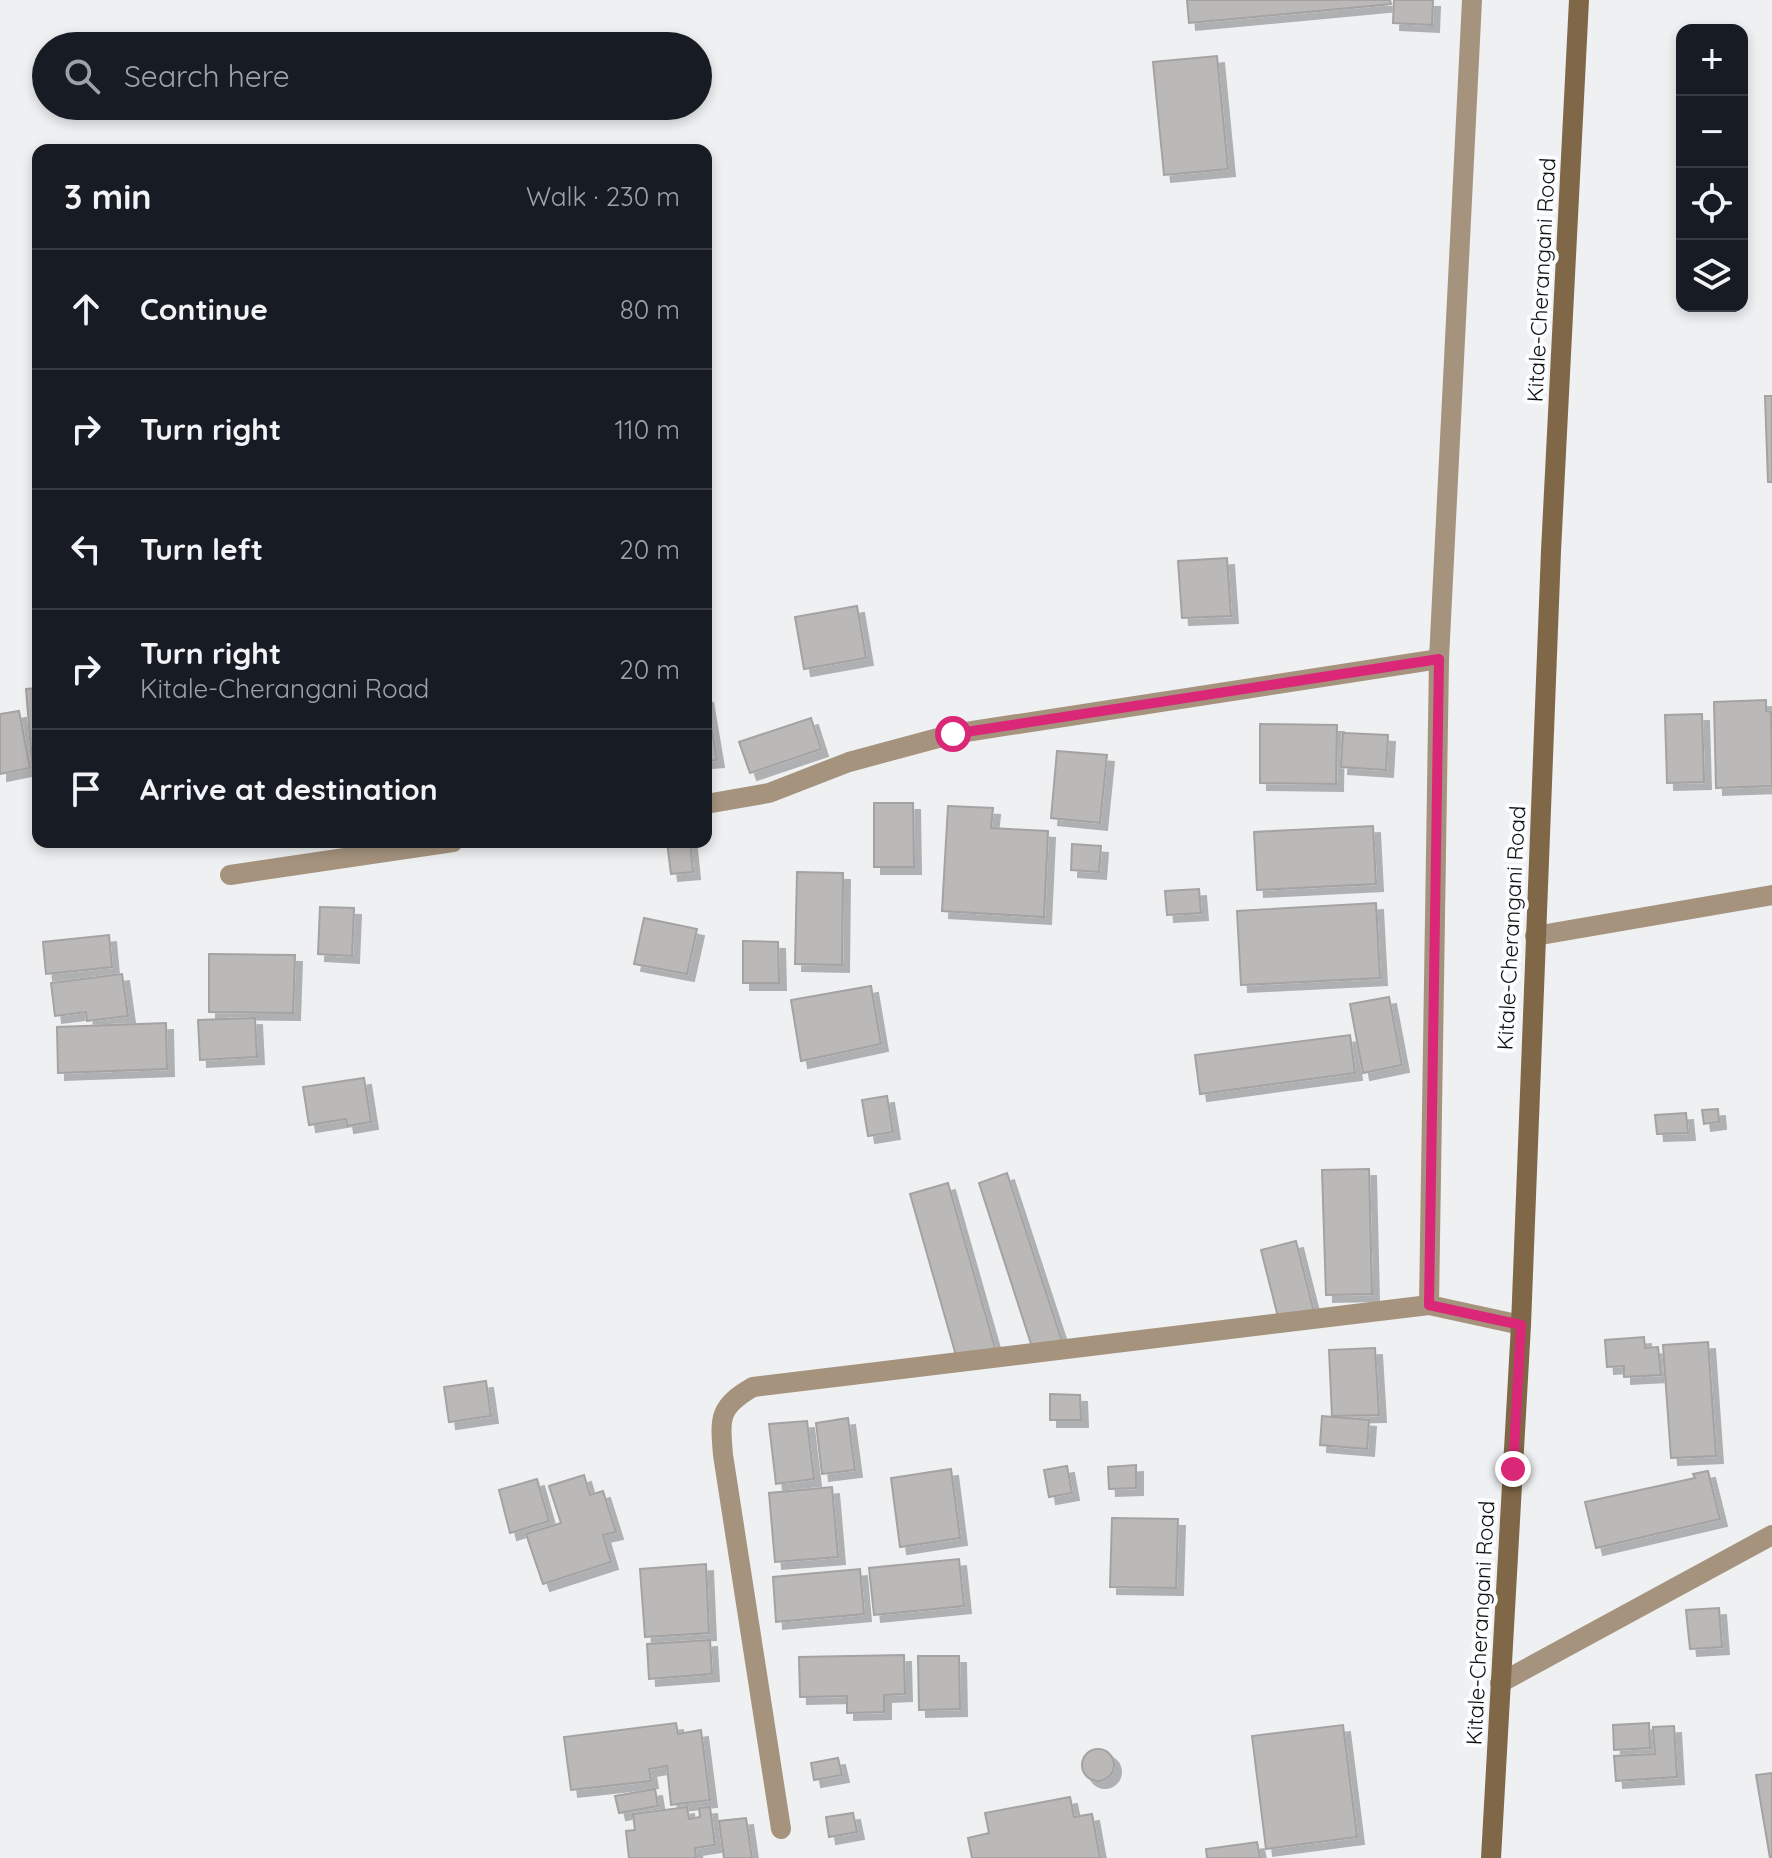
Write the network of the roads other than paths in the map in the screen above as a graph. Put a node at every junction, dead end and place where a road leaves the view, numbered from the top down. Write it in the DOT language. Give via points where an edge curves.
graph roads {
  1 [pos="1472,0"];
  2 [pos="1579,0"];
  3 [pos="1439,659"];
  4 [pos="712,803"];
  5 [pos="412,848"];
  6 [pos="230,875"];
  7 [pos="1772,895"];
  8 [pos="1535,936"];
  9 [pos="1429,1305"];
  10 [pos="1521,1325"];
  11 [pos="1772,1535"];
  12 [pos="1500,1683"];
  13 [pos="781,1829"];
  14 [pos="1491,1858"];
  1 -- 3 [label="street"];
  2 -- 8 [label="main road, Kitale-Cherangani Road"];
  3 -- 4 [label="street" via="953,734 849,762 769,793"];
  3 -- 9 [label="street"];
  5 -- 6 [label="street"];
  7 -- 8 [label="street"];
  8 -- 10 [label="main road, Kitale-Cherangani Road"];
  9 -- 10 [label="street"];
  9 -- 13 [label="street" via="753,1387 731,1399 720,1420 723,1455"];
  10 -- 12 [label="main road, Kitale-Cherangani Road"];
  11 -- 12 [label="street"];
  12 -- 14 [label="main road, Kitale-Cherangani Road"];
}
